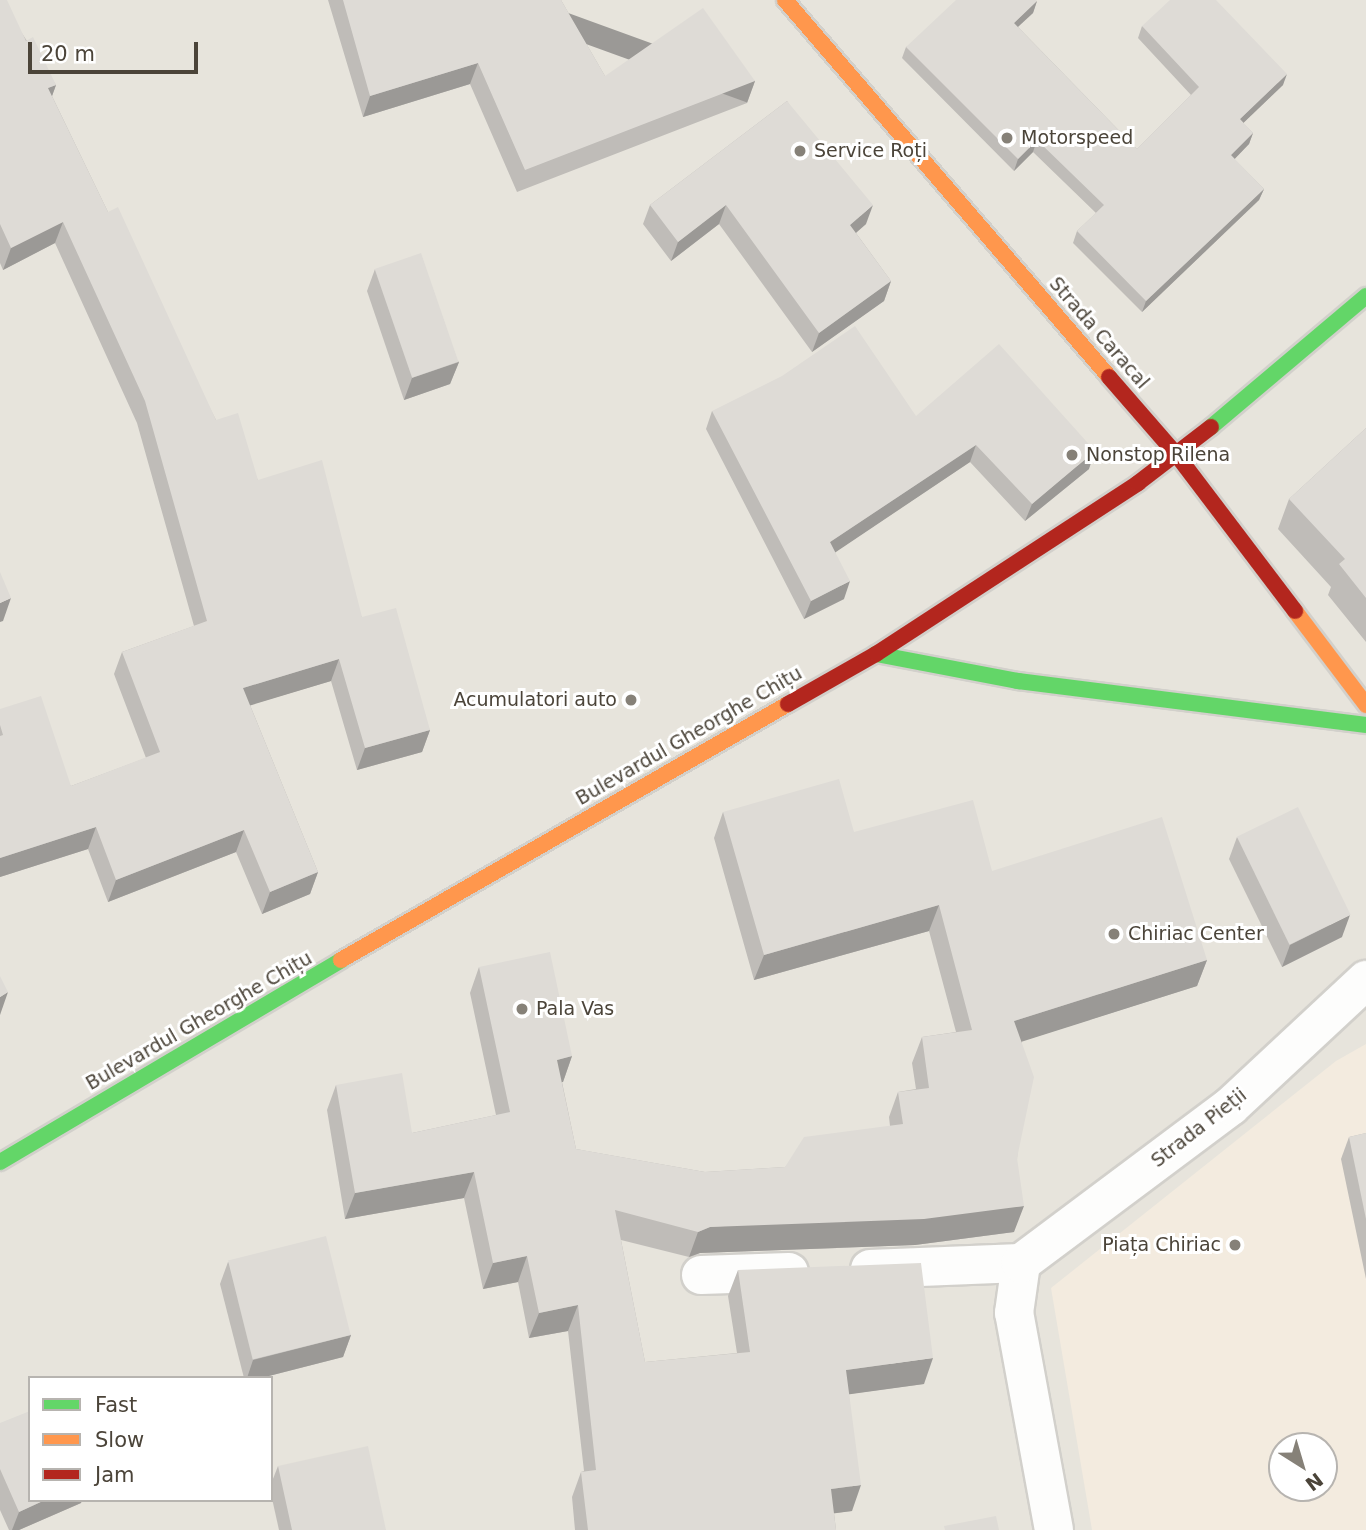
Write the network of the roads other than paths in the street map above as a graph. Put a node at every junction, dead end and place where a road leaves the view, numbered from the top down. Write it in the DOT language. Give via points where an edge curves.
graph roads {
  1 [pos="785,0"];
  2 [pos="1366,296"];
  3 [pos="1176,454"];
  4 [pos="876,654"];
  5 [pos="1366,705"];
  6 [pos="1366,725"];
  7 [pos="1366,981"];
  8 [pos="0,1162"];
  9 [pos="1021,1263"];
  10 [pos="701,1275"];
  11 [pos="1054,1530"];
  1 -- 3 [label="main road, Strada Caracal"];
  2 -- 3 [label="main road, Bulevardul Gheorghe Chițu"];
  3 -- 4 [label="main road, Bulevardul Gheorghe Chițu"];
  3 -- 5 [label="main road, Strada Caracal"];
  4 -- 6 [label="main road" via="1018,681"];
  4 -- 8 [label="main road, Bulevardul Gheorghe Chițu" via="193,1045"];
  7 -- 9 [label="street, Strada Pieții" via="1231,1106"];
  9 -- 10 [label="street"];
  9 -- 11 [label="street" via="1014,1312"];
}
